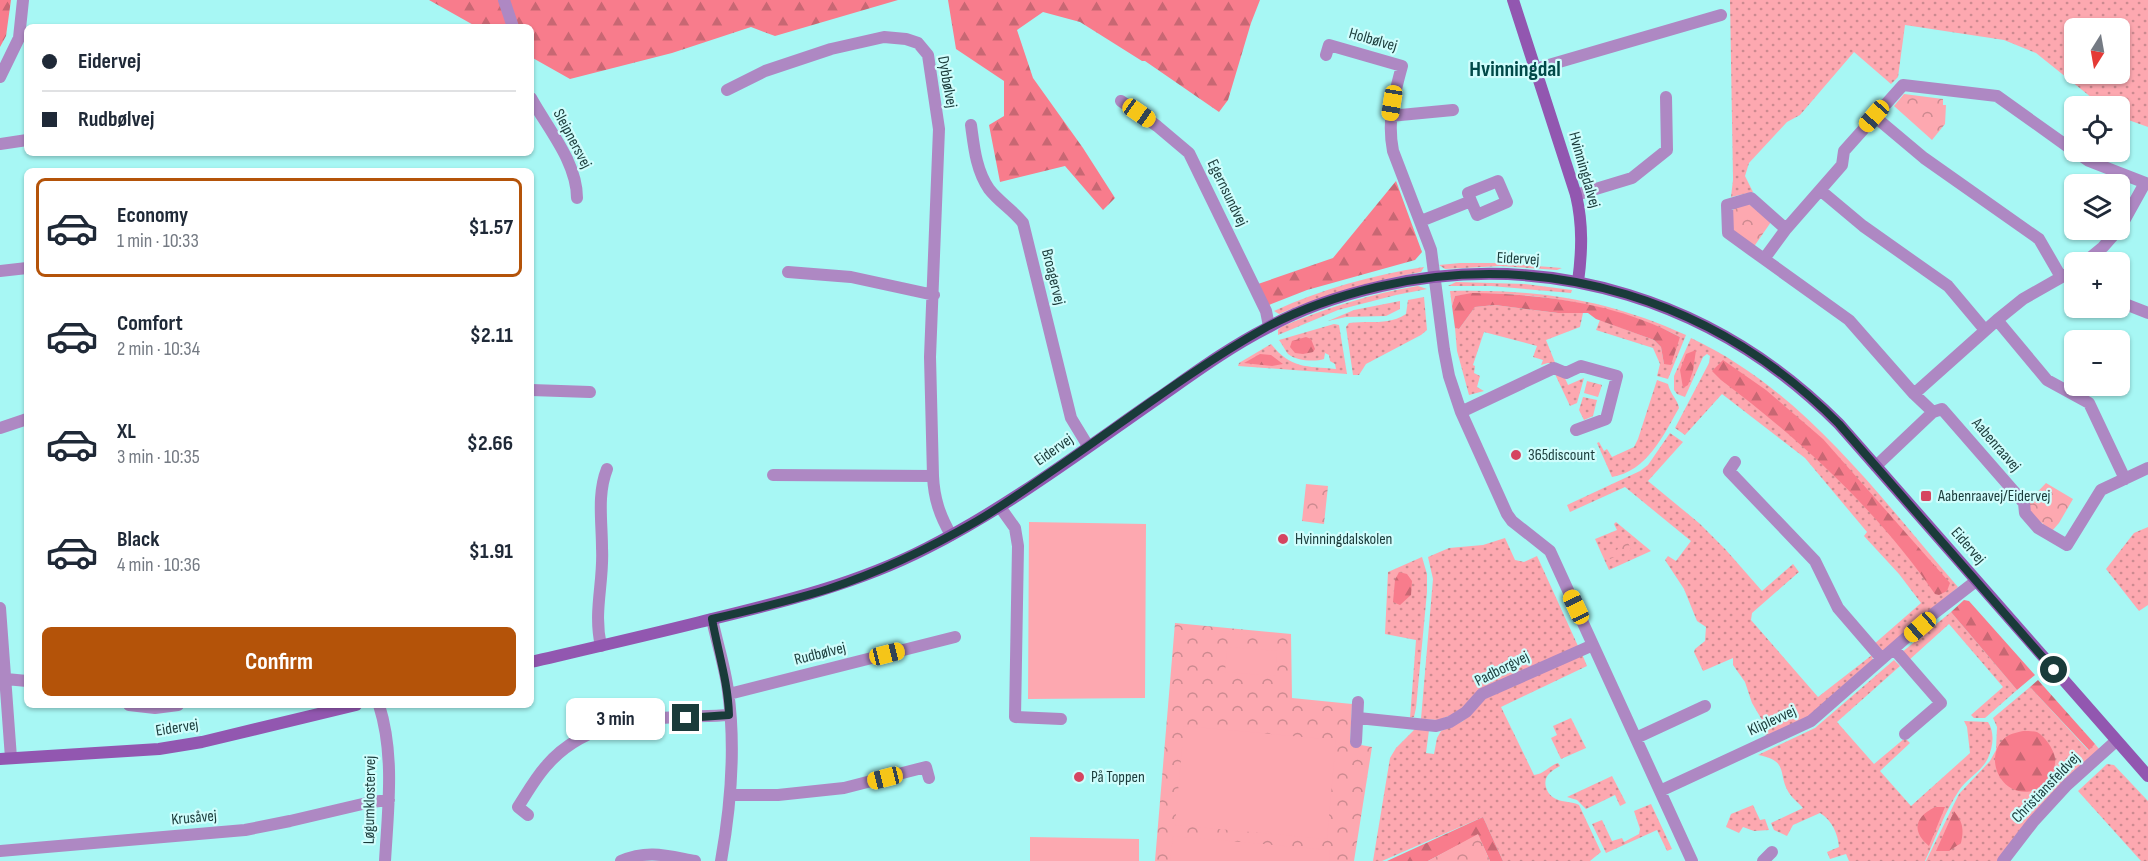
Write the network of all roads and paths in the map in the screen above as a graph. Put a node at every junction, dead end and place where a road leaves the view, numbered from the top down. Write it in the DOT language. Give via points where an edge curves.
graph roads {
  1 [pos="23,0"];
  2 [pos="504,0"];
  3 [pos="1513,0"];
  4 [pos="1721,15"];
  5 [pos="512,24"];
  6 [pos="1326,55"];
  7 [pos="1535,69"];
  8 [pos="0,77"];
  9 [pos="727,90"];
  10 [pos="1665,97"];
  11 [pos="1121,100"];
  12 [pos="534,103"];
  13 [pos="1453,110"];
  14 [pos="1874,116"];
  15 [pos="1390,117"];
  16 [pos="971,125"];
  17 [pos="24,140"];
  18 [pos="2064,143"];
  19 [pos="0,144"];
  20 [pos="2094,162"];
  21 [pos="2147,183"];
  22 [pos="1820,190"];
  23 [pos="1576,195"];
  24 [pos="577,198"];
  25 [pos="1471,201"];
  26 [pos="2130,211"];
  27 [pos="1421,221"];
  28 [pos="1786,230"];
  29 [pos="2109,240"];
  30 [pos="2097,252"];
  31 [pos="1764,259"];
  32 [pos="24,268"];
  33 [pos="0,271"];
  34 [pos="788,272"];
  35 [pos="2064,275"];
  36 [pos="1435,277"];
  37 [pos="2061,277"];
  38 [pos="1578,282"];
  39 [pos="934,295"];
  40 [pos="2130,306"];
  41 [pos="2148,313"];
  42 [pos="1997,320"];
  43 [pos="1269,326"];
  44 [pos="1985,330"];
  45 [pos="534,390"];
  46 [pos="590,392"];
  47 [pos="1914,394"];
  48 [pos="1461,412"];
  49 [pos="1933,412"];
  50 [pos="24,420"];
  51 [pos="0,428"];
  52 [pos="1576,430"];
  53 [pos="1088,446"];
  54 [pos="1735,462"];
  55 [pos="1876,466"];
  56 [pos="2148,468"];
  57 [pos="607,469"];
  58 [pos="773,474"];
  59 [pos="933,476"];
  60 [pos="2125,479"];
  61 [pos="1000,507"];
  62 [pos="951,536"];
  63 [pos="1976,581"];
  64 [pos="0,608"];
  65 [pos="712,619"];
  66 [pos="955,637"];
  67 [pos="1593,645"];
  68 [pos="601,646"];
  69 [pos="1894,649"];
  70 [pos="1882,659"];
  71 [pos="534,661"];
  72 [pos="6,679"];
  73 [pos="24,681"];
  74 [pos="729,694"];
  75 [pos="1358,702"];
  76 [pos="1705,706"];
  77 [pos="344,708"];
  78 [pos="380,708"];
  79 [pos="729,715"];
  80 [pos="1358,718"];
  81 [pos="1061,719"];
  82 [pos="1905,734"];
  83 [pos="1636,738"];
  84 [pos="2116,741"];
  85 [pos="1356,742"];
  86 [pos="6,758"];
  87 [pos="2148,776"];
  88 [pos="929,778"];
  89 [pos="1660,791"];
  90 [pos="731,795"];
  91 [pos="389,800"];
  92 [pos="528,815"];
  93 [pos="0,851"];
  94 [pos="385,861"];
  95 [pos="621,861"];
  96 [pos="695,861"];
  97 [pos="721,861"];
  98 [pos="1692,861"];
  99 [pos="2002,861"];
  1 -- 8 [label="street" via="19,38"];
  2 -- 5 [label="street"];
  3 -- 7 [label="street, Hvinningdalvej"];
  4 -- 7 [label="street"];
  6 -- 15 [label="street, Holbølvej" via="1329,45 1402,66"];
  7 -- 23 [label="street, Hvinningdalvej"];
  9 -- 39 [label="street, Dybbølvej" via="765,71 831,49 884,37 918,43 928,55 939,129"];
  10 -- 23 [label="street" via="1667,150 1632,178"];
  11 -- 43 [label="street, Egernsundvej" via="1189,153 1266,311"];
  12 -- 24 [label="street, Sleipnersvej" via="570,165 577,183"];
  13 -- 15 [label="street"];
  14 -- 18 [label="street" via="1903,85 1997,96"];
  14 -- 22 [label="street" via="1844,151 1842,165"];
  14 -- 37 [label="street" via="1924,158 2039,239"];
  15 -- 27 [label="street, Holbølvej" via="1393,152"];
  16 -- 53 [label="street, Broagervej" via="981,176 1023,223 1071,417"];
  17 -- 19 [label="street"];
  20 -- 21 [label="street"];
  21 -- 26 [label="street"];
  22 -- 28 [label="street"];
  22 -- 44 [label="street" via="1948,286"];
  23 -- 38 [label="street, Hvinningdalvej" via="1582,243"];
  25 -- 27 [label="street"];
  27 -- 36 [label="street, Holbølvej"];
  28 -- 31 [label="street"];
  28 -- 31 [label="street, Aabenraavej" via="1751,198 1727,205 1728,233"];
  29 -- 30 [label="street"];
  31 -- 47 [label="street, Aabenraavej" via="1849,320"];
  32 -- 33 [label="street"];
  34 -- 39 [label="street" via="851,277"];
  35 -- 37 [label="street"];
  36 -- 38 [label="street, Eidervej" via="1503,274"];
  36 -- 43 [label="street, Eidervej" via="1352,294"];
  36 -- 48 [label="street" via="1445,359"];
  37 -- 42 [label="street"];
  38 -- 55 [label="street, Eidervej" via="1649,301 1742,345 1805,391"];
  39 -- 59 [label="street, Dybbølvej" via="930,357"];
  40 -- 41 [label="street"];
  42 -- 44 [label="street"];
  42 -- 60 [label="street" via="2047,380 2089,403"];
  43 -- 53 [label="street, Eidervej"];
  44 -- 47 [label="street"];
  45 -- 46 [label="street"];
  47 -- 49 [label="street, Aabenraavej"];
  48 -- 52 [label="street" via="1554,368 1566,372 1581,366 1617,376 1606,418"];
  48 -- 67 [label="street" via="1507,514 1550,551"];
  49 -- 55 [label="street"];
  49 -- 60 [label="street, Aabenraavej" via="1942,409 2024,503 2025,513 2038,528 2067,545 2101,490"];
  50 -- 51 [label="street"];
  53 -- 61 [label="street, Eidervej"];
  54 -- 70 [label="street" via="1728,471 1815,561 1838,608"];
  55 -- 63 [label="street, Eidervej"];
  56 -- 60 [label="street, Aabenraavej"];
  57 -- 68 [label="street" via="600,514 603,549 596,620"];
  58 -- 59 [label="street"];
  59 -- 62 [label="street, Dybbølvej" via="934,495"];
  61 -- 62 [label="street, Eidervej"];
  61 -- 81 [label="street" via="1015,528 1018,546 1015,717"];
  62 -- 65 [label="street, Eidervej" via="890,566 830,588"];
  63 -- 69 [label="street, Kliplevvej"];
  63 -- 84 [label="street, Eidervej"];
  64 -- 72 [label="street"];
  65 -- 68 [label="street, Eidervej"];
  65 -- 74 [label="street"];
  66 -- 74 [label="street, Rudbølvej"];
  67 -- 80 [label="street, Padborgvej" via="1482,694 1450,723 1436,726"];
  67 -- 83 [label="street"];
  68 -- 71 [label="street, Eidervej"];
  69 -- 70 [label="street, Kliplevvej"];
  69 -- 82 [label="street" via="1941,703"];
  70 -- 89 [label="street, Kliplevvej" via="1811,721"];
  72 -- 73 [label="street"];
  72 -- 86 [label="street"];
  74 -- 79 [label="street"];
  75 -- 80 [label="street"];
  76 -- 83 [label="street"];
  77 -- 86 [label="street, Eidervej" via="169,747"];
  78 -- 91 [label="street, Løgumklostervej" via="387,741"];
  79 -- 90 [label="street"];
  79 -- 92 [label="street" via="621,723 590,732 546,766 518,807"];
  80 -- 85 [label="street"];
  83 -- 89 [label="street"];
  84 -- 87 [label="street, Eidervej"];
  84 -- 99 [label="street, Christiansfeldvej" via="2067,785"];
  88 -- 90 [label="street" via="926,767 844,788"];
  89 -- 98 [label="street"];
  90 -- 97 [label="street"];
  91 -- 93 [label="street, Krusåvej" via="245,830"];
  91 -- 94 [label="street, Løgumklostervej"];
  95 -- 96 [label="street" via="636,855 657,854"];
}
